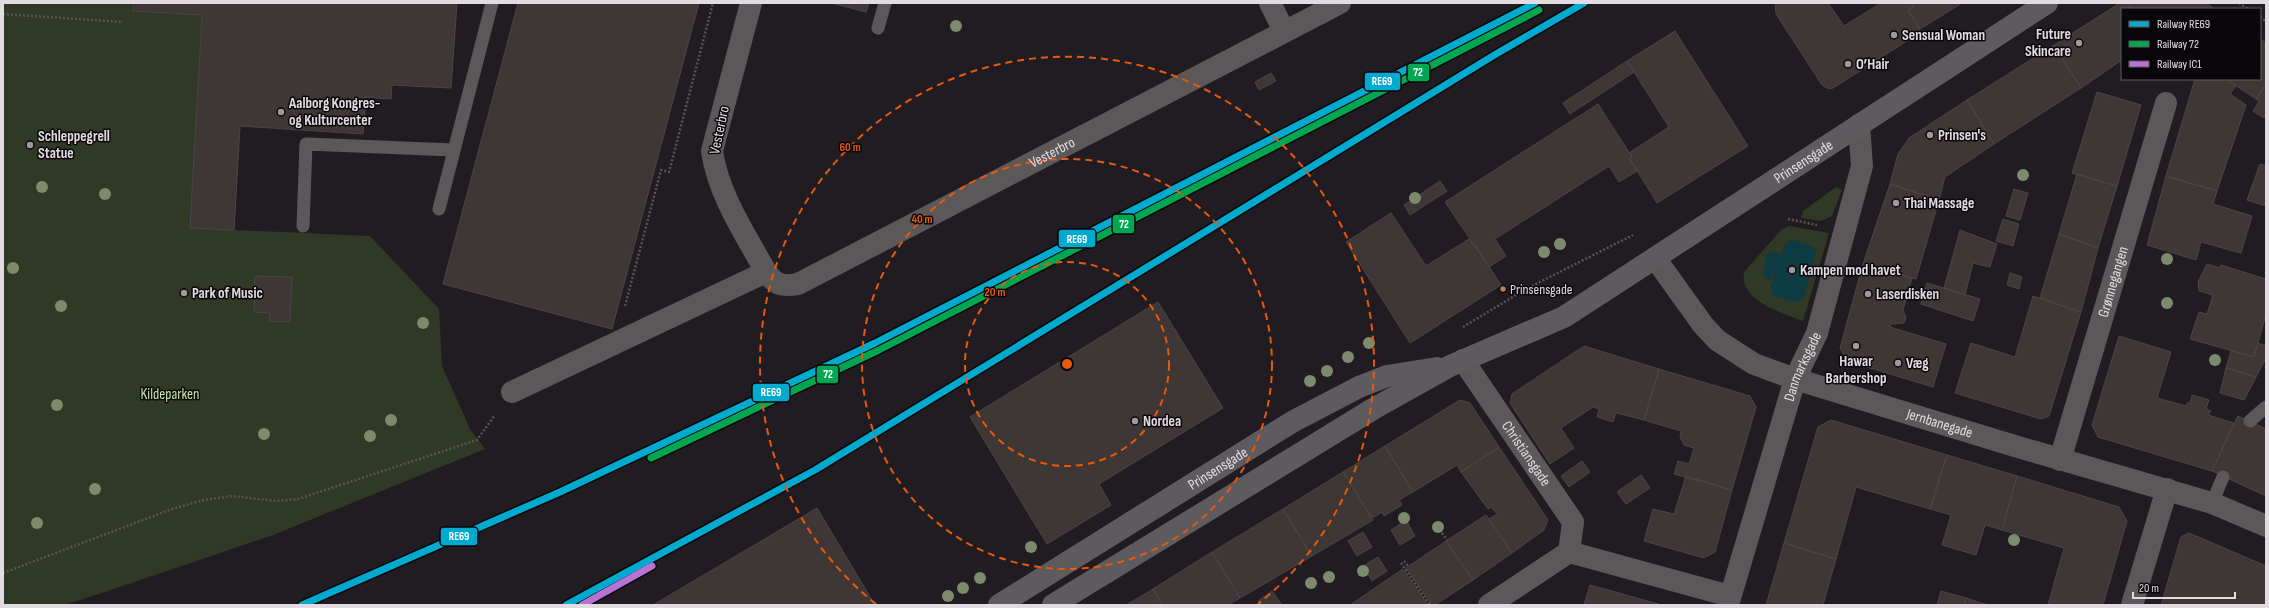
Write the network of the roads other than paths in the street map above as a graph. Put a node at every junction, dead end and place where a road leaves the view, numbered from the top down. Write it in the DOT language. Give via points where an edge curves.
graph roads {
  1 [pos="492,3"];
  2 [pos="751,3"];
  3 [pos="885,3"];
  4 [pos="1270,3"];
  5 [pos="1340,3"];
  6 [pos="2047,3"];
  7 [pos="878,28"];
  8 [pos="1284,31"];
  9 [pos="2166,103"];
  10 [pos="1859,125"];
  11 [pos="453,150"];
  12 [pos="439,209"];
  13 [pos="303,226"];
  14 [pos="1655,258"];
  15 [pos="766,272"];
  16 [pos="1457,363"];
  17 [pos="1794,380"];
  18 [pos="512,392"];
  19 [pos="2266,407"];
  20 [pos="2250,421"];
  21 [pos="2060,460"];
  22 [pos="2223,477"];
  23 [pos="2167,490"];
  24 [pos="2212,503"];
  25 [pos="2266,526"];
  26 [pos="1569,552"];
  27 [pos="1729,601"];
  28 [pos="1000,605"];
  29 [pos="1053,605"];
  30 [pos="1489,605"];
  31 [pos="2132,605"];
  1 -- 11 [label="lane"];
  2 -- 15 [label="street, Vesterbro" via="712,151 714,167 729,204"];
  3 -- 7 [label="lane"];
  4 -- 8 [label="street"];
  5 -- 8 [label="street, Vesterbro"];
  6 -- 10 [label="main road, Prinsensgade"];
  8 -- 15 [label="street, Vesterbro" via="798,284 786,286 774,283"];
  9 -- 21 [label="street, Grønnegangen"];
  10 -- 14 [label="main road, Prinsensgade"];
  10 -- 17 [label="street, Danmarksgade" via="1862,166 1817,333"];
  11 -- 12 [label="lane"];
  11 -- 13 [label="lane" via="306,144"];
  14 -- 16 [label="main road, Prinsensgade" via="1564,317"];
  14 -- 17 [label="street, Jernbanegade" via="1703,326 1717,340 1749,362"];
  15 -- 18 [label="street"];
  16 -- 26 [label="street, Christiansgade" via="1573,522"];
  16 -- 28 [label="main road, Prinsensgade" via="1387,376 1359,387 1298,419"];
  16 -- 29 [label="main road, Prinsensgade" via="1306,449"];
  17 -- 21 [label="street, Jernbanegade"];
  17 -- 27 [label="street, Danmarksgade"];
  19 -- 20 [label="lane"];
  21 -- 23 [label="street, Jernbanegade"];
  22 -- 24 [label="lane"];
  23 -- 24 [label="street, Jernbanegade"];
  23 -- 31 [label="street"];
  24 -- 25 [label="street, Jernbanegade"];
  26 -- 27 [label="street"];
  26 -- 30 [label="street"];
}
